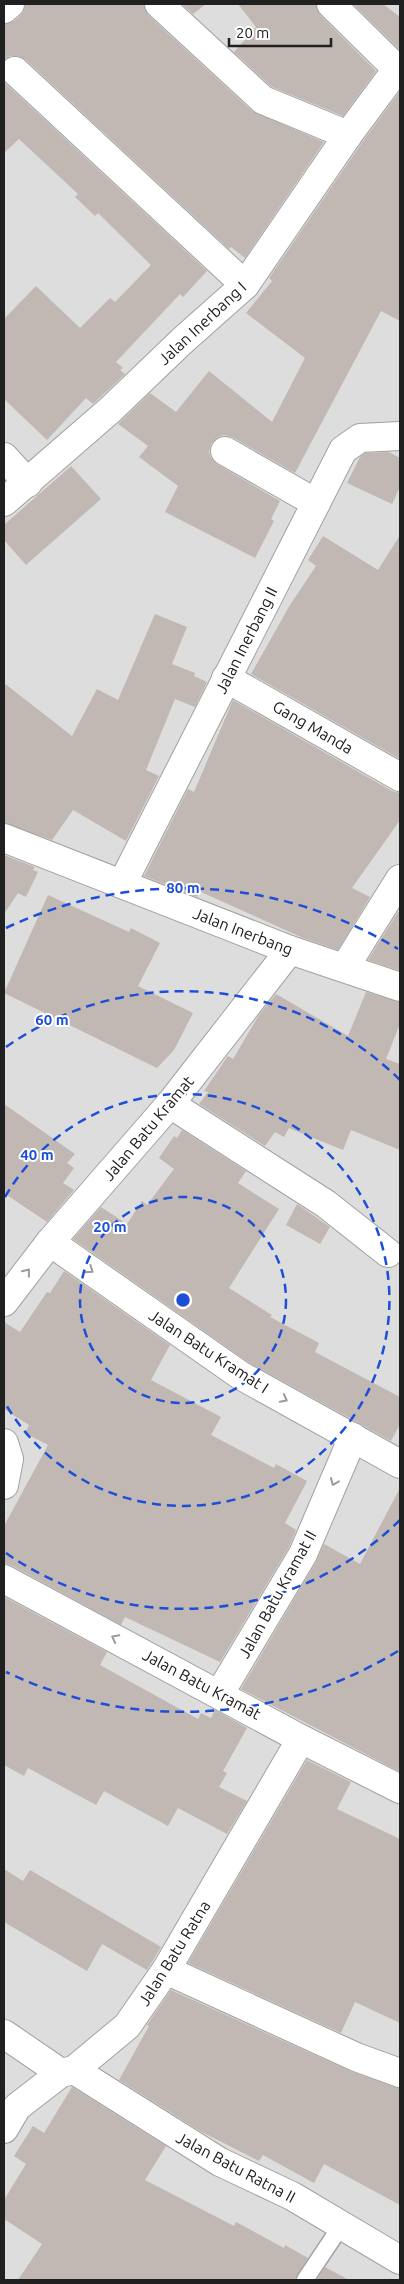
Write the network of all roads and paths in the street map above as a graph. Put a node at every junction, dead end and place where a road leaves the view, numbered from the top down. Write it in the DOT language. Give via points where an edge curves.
graph roads {
  1 [pos="10,4"];
  2 [pos="159,4"];
  3 [pos="332,4"];
  4 [pos="4,9"];
  5 [pos="399,67"];
  6 [pos="15,71"];
  7 [pos="348,135"];
  8 [pos="245,285"];
  9 [pos="400,436"];
  10 [pos="224,451"];
  11 [pos="4,457"];
  12 [pos="28,483"];
  13 [pos="4,502"];
  14 [pos="316,503"];
  15 [pos="226,678"];
  16 [pos="400,776"];
  17 [pos="4,838"];
  18 [pos="400,879"];
  19 [pos="122,884"];
  20 [pos="290,950"];
  21 [pos="345,967"];
  22 [pos="400,987"];
  23 [pos="170,1104"];
  24 [pos="50,1242"];
  25 [pos="388,1253"];
  26 [pos="4,1302"];
  27 [pos="353,1437"];
  28 [pos="4,1443"];
  29 [pos="400,1464"];
  30 [pos="4,1485"];
  31 [pos="4,1579"];
  32 [pos="220,1694"];
  33 [pos="302,1739"];
  34 [pos="400,1789"];
  35 [pos="166,1970"];
  36 [pos="4,2034"];
  37 [pos="67,2072"];
  38 [pos="400,2073"];
  39 [pos="4,2129"];
  40 [pos="341,2226"];
  41 [pos="397,2249"];
  42 [pos="305,2280"];
  1 -- 4 [label="street"];
  2 -- 7 [label="street" via="263,100"];
  3 -- 5 [label="street"];
  5 -- 7 [label="street, Jalan Inerbang I"];
  6 -- 8 [label="street"];
  7 -- 8 [label="street, Jalan Inerbang I"];
  8 -- 12 [label="street, Jalan Inerbang I"];
  9 -- 14 [label="street, Jalan Inerbang II" via="360,438 343,450"];
  10 -- 14 [label="street"];
  11 -- 12 [label="street"];
  12 -- 13 [label="street, Jalan Inerbang I"];
  14 -- 15 [label="street, Jalan Inerbang II"];
  15 -- 16 [label="street, Gang Manda"];
  15 -- 19 [label="street, Jalan Inerbang II"];
  17 -- 19 [label="street, Jalan Inerbang"];
  18 -- 21 [label="street"];
  19 -- 20 [label="street, Jalan Inerbang"];
  20 -- 21 [label="street, Jalan Inerbang"];
  20 -- 23 [label="street, Jalan Batu Kramat"];
  21 -- 22 [label="street, Jalan Inerbang"];
  23 -- 24 [label="street, Jalan Batu Kramat"];
  23 -- 25 [label="street" via="326,1204"];
  26 -- 24 [label="street, Jalan Batu Kramat, one-way"];
  24 -- 27 [label="street, Jalan Batu Kramat I, one-way" via="240,1375"];
  27 -- 29 [label="street, Jalan Batu Kramat I"];
  27 -- 32 [label="street, Jalan Batu Kramat II, one-way" via="303,1554"];
  28 -- 30 [label="street" via="9,1460"];
  32 -- 31 [label="street, Jalan Batu Kramat, one-way"];
  32 -- 33 [label="street, Jalan Batu Kramat"];
  33 -- 34 [label="street, Jalan Batu Kramat"];
  33 -- 35 [label="street, Jalan Batu Ratna"];
  35 -- 37 [label="street, Jalan Batu Ratna" via="127,2026"];
  35 -- 38 [label="street" via="356,2057"];
  36 -- 37 [label="street, Jalan Batu Ratna II"];
  37 -- 39 [label="street, Jalan Batu Ratna" via="17,2107"];
  37 -- 40 [label="street, Jalan Batu Ratna II" via="220,2162 292,2196"];
  40 -- 41 [label="street, Jalan Batu Ratna II"];
  40 -- 42 [label="lane"];
}
